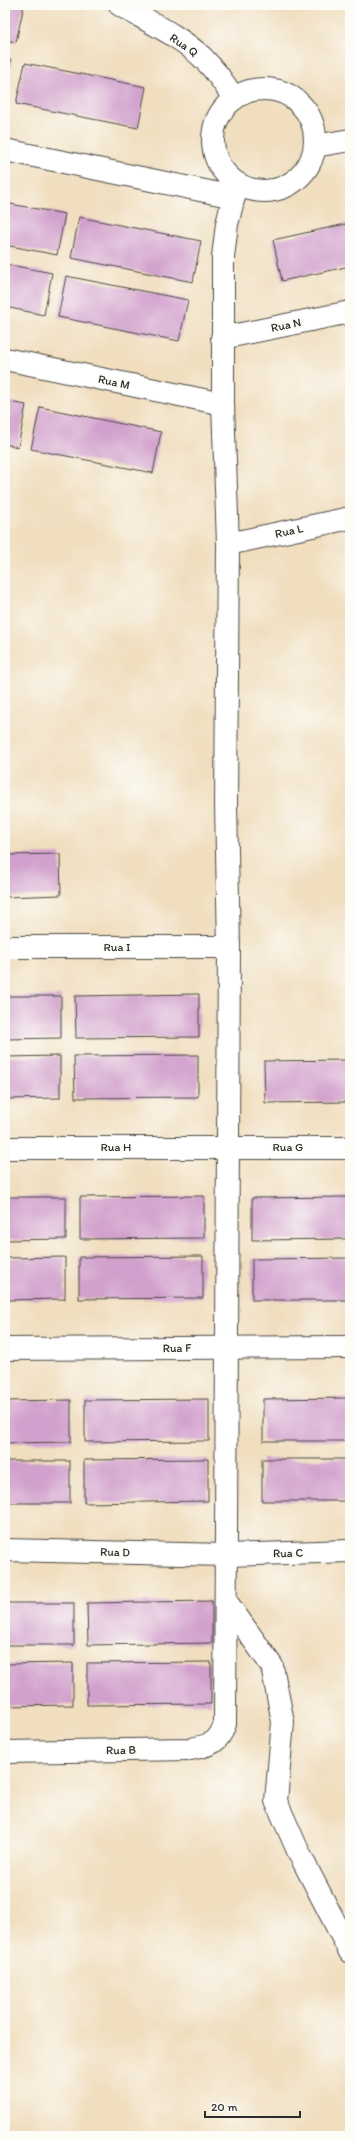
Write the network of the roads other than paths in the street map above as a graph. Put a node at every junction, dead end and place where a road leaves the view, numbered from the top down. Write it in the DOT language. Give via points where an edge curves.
graph roads {
  1 [pos="120,5"];
  2 [pos="234,99"];
  3 [pos="350,140"];
  4 [pos="315,146"];
  5 [pos="5,150"];
  6 [pos="236,190"];
  7 [pos="350,312"];
  8 [pos="222,338"];
  9 [pos="5,359"];
  10 [pos="223,404"];
  11 [pos="350,518"];
  12 [pos="228,544"];
  13 [pos="5,947"];
  14 [pos="228,947"];
  15 [pos="226,1147"];
  16 [pos="5,1148"];
  17 [pos="350,1148"];
  18 [pos="226,1347"];
  19 [pos="350,1347"];
  20 [pos="5,1350"];
  21 [pos="5,1550"];
  22 [pos="350,1551"];
  23 [pos="226,1555"];
  24 [pos="226,1601"];
  25 [pos="5,1752"];
  26 [pos="350,1952"];
  1 -- 2 [label="street, Rua Q" via="202,57"];
  2 -- 4 [label="street" via="262,89 290,96 302,106 310,118 315,132"];
  2 -- 6 [label="street" via="216,121 213,150 218,163"];
  3 -- 4 [label="street"];
  4 -- 6 [label="street" via="311,160 303,173 286,186 265,191"];
  5 -- 6 [label="street"];
  6 -- 8 [label="street" via="227,224 223,258"];
  7 -- 8 [label="street, Rua N"];
  8 -- 10 [label="street"];
  9 -- 10 [label="street, Rua M"];
  10 -- 12 [label="street"];
  11 -- 12 [label="street, Rua L"];
  12 -- 14 [label="street"];
  13 -- 14 [label="street, Rua I"];
  14 -- 15 [label="street"];
  15 -- 16 [label="street, Rua H"];
  15 -- 17 [label="street, Rua G"];
  15 -- 18 [label="street"];
  18 -- 19 [label="street, Rua F"];
  18 -- 20 [label="street, Rua F"];
  18 -- 23 [label="street"];
  21 -- 23 [label="street, Rua D"];
  22 -- 23 [label="street, Rua C"];
  23 -- 24 [label="street"];
  24 -- 25 [label="street, Rua B" via="225,1724 221,1736 210,1745 191,1749"];
  24 -- 26 [label="street" via="272,1666 283,1722 276,1801 299,1853"];
}
